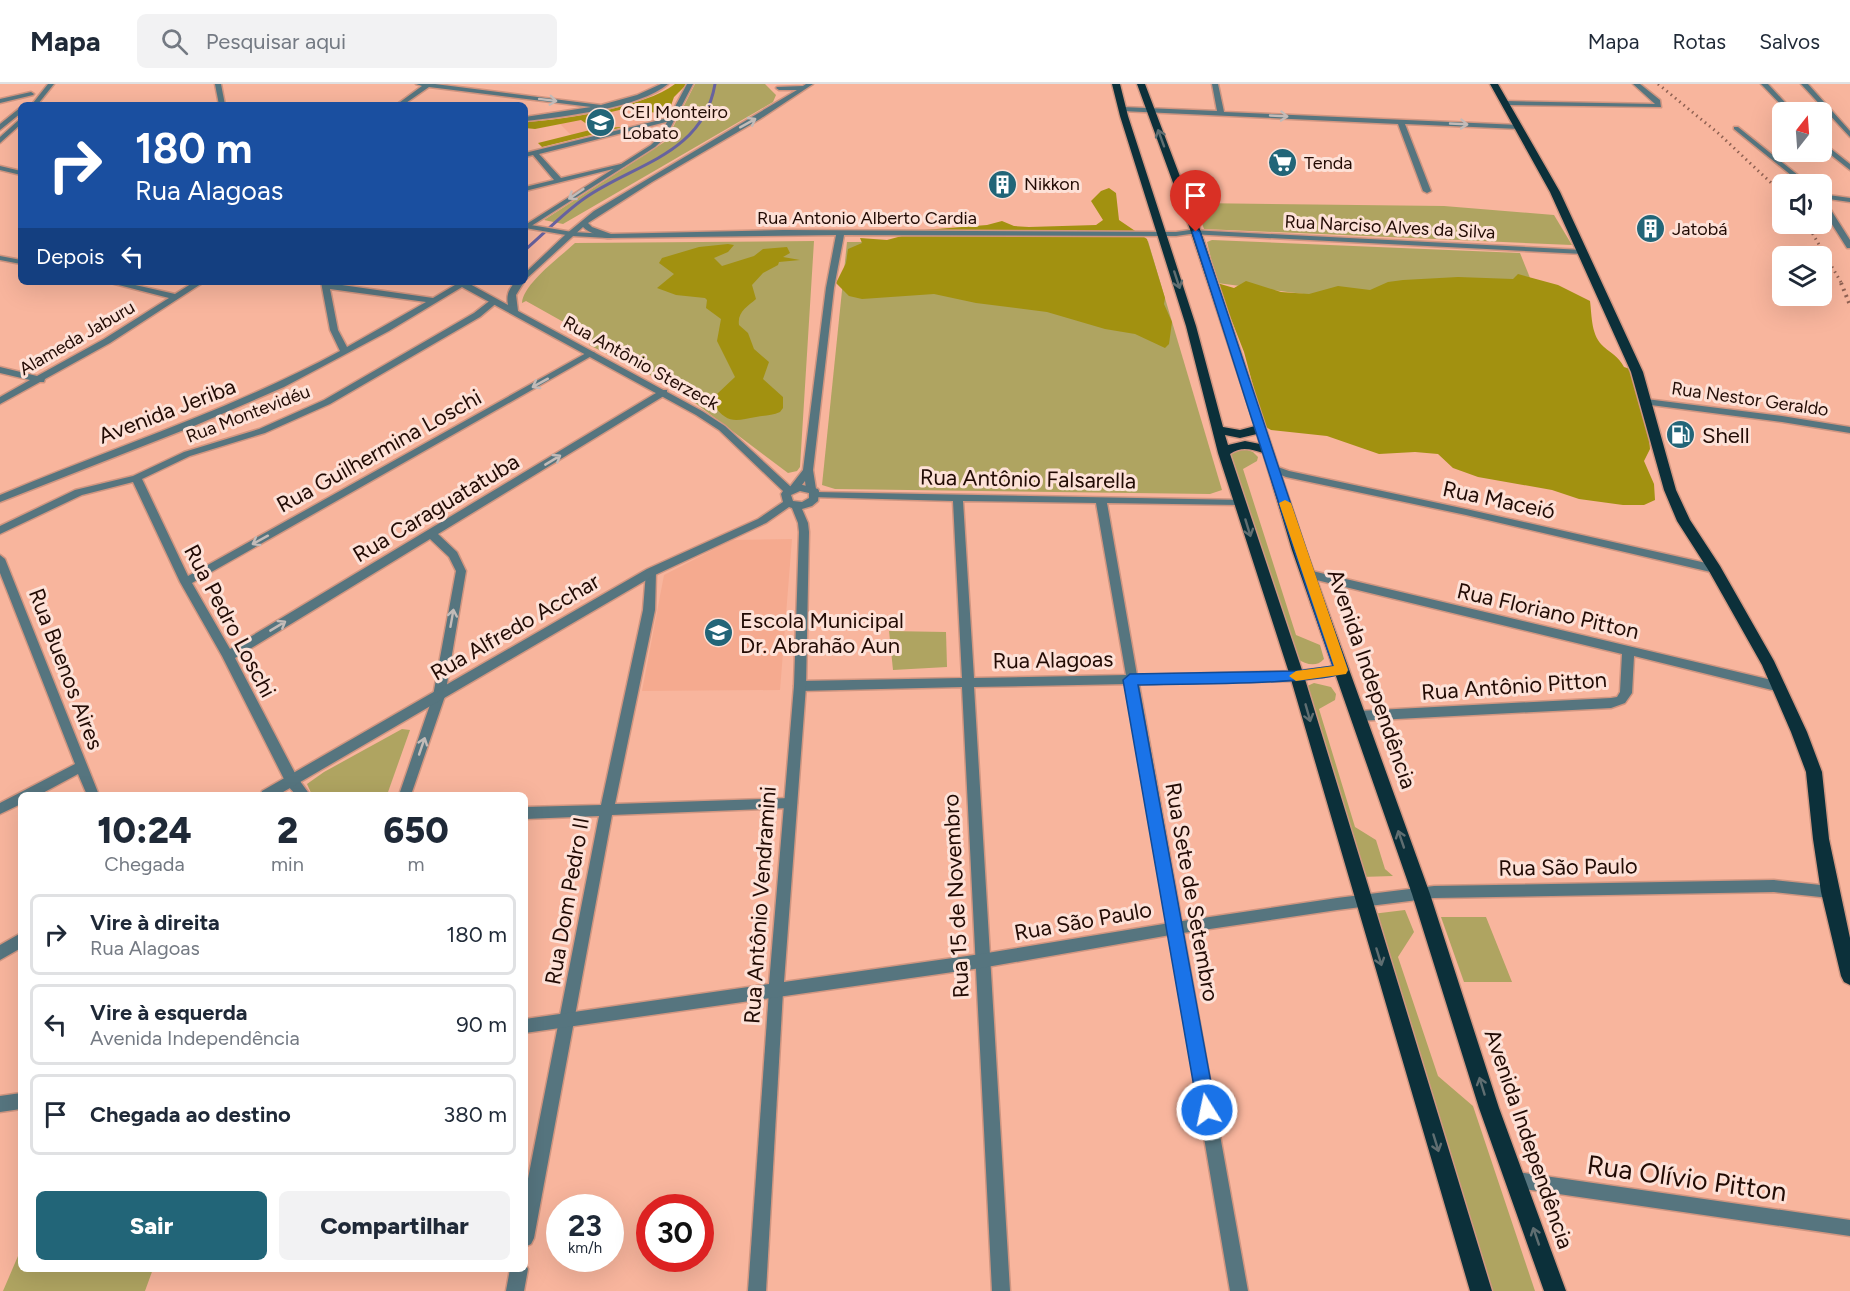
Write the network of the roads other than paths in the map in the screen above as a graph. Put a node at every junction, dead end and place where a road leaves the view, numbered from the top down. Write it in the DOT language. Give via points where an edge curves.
graph roads {
  1 [pos="51,84"];
  2 [pos="218,84"];
  3 [pos="419,84"];
  4 [pos="665,84"];
  5 [pos="690,84"];
  6 [pos="1116,84"];
  7 [pos="1142,84"];
  8 [pos="1215,84"];
  9 [pos="1494,84"];
  10 [pos="1636,84"];
  11 [pos="1764,84"];
  12 [pos="1804,84"];
  13 [pos="428,85"];
  14 [pos="776,86"];
  15 [pos="807,86"];
  16 [pos="0,101"];
  17 [pos="25,102"];
  18 [pos="39,102"];
  19 [pos="221,102"];
  20 [pos="403,102"];
  21 [pos="1781,102"];
  22 [pos="783,103"];
  23 [pos="1505,103"];
  24 [pos="599,106"];
  25 [pos="1122,109"];
  26 [pos="18,110"];
  27 [pos="1151,110"];
  28 [pos="1221,114"];
  29 [pos="528,119"];
  30 [pos="672,119"];
  31 [pos="1400,121"];
  32 [pos="18,123"];
  33 [pos="1519,127"];
  34 [pos="0,128"];
  35 [pos="1736,128"];
  36 [pos="1850,135"];
  37 [pos="0,141"];
  38 [pos="1832,152"];
  39 [pos="535,153"];
  40 [pos="528,154"];
  41 [pos="621,166"];
  42 [pos="0,168"];
  43 [pos="1850,168"];
  44 [pos="18,172"];
  45 [pos="1794,174"];
  46 [pos="573,177"];
  47 [pos="558,181"];
  48 [pos="592,183"];
  49 [pos="528,188"];
  50 [pos="1427,191"];
  51 [pos="1832,198"];
  52 [pos="1850,200"];
  53 [pos="1832,218"];
  54 [pos="583,223"];
  55 [pos="528,227"];
  56 [pos="1196,232"];
  57 [pos="840,233"];
  58 [pos="1162,233"];
  59 [pos="572,234"];
  60 [pos="608,236"];
  61 [pos="1850,246"];
  62 [pos="1583,252"];
  63 [pos="0,258"];
  64 [pos="18,261"];
  65 [pos="528,275"];
  66 [pos="124,285"];
  67 [pos="195,285"];
  68 [pos="326,285"];
  69 [pos="332,285"];
  70 [pos="461,285"];
  71 [pos="467,285"];
  72 [pos="518,285"];
  73 [pos="177,297"];
  74 [pos="434,301"];
  75 [pos="495,301"];
  76 [pos="514,311"];
  77 [pos="345,352"];
  78 [pos="591,354"];
  79 [pos="0,370"];
  80 [pos="41,380"];
  81 [pos="664,392"];
  82 [pos="0,401"];
  83 [pos="1646,402"];
  84 [pos="1261,427"];
  85 [pos="1217,429"];
  86 [pos="1850,430"];
  87 [pos="1268,450"];
  88 [pos="1224,453"];
  89 [pos="1275,469"];
  90 [pos="808,470"];
  91 [pos="136,478"];
  92 [pos="812,495"];
  93 [pos="792,497"];
  94 [pos="958,498"];
  95 [pos="0,499"];
  96 [pos="1101,500"];
  97 [pos="1239,502"];
  98 [pos="803,523"];
  99 [pos="0,530"];
  100 [pos="431,534"];
  101 [pos="0,559"];
  102 [pos="1715,569"];
  103 [pos="651,572"];
  104 [pos="1308,574"];
  105 [pos="186,582"];
  106 [pos="1628,650"];
  107 [pos="228,656"];
  108 [pos="1342,670"];
  109 [pos="1297,676"];
  110 [pos="1130,680"];
  111 [pos="967,682"];
  112 [pos="800,686"];
  113 [pos="1780,687"];
  114 [pos="439,696"];
  115 [pos="1358,716"];
  116 [pos="81,766"];
  117 [pos="292,781"];
  118 [pos="33,792"];
  119 [pos="92,792"];
  120 [pos="272,792"];
  121 [pos="301,792"];
  122 [pos="406,792"];
  123 [pos="18,800"];
  124 [pos="790,802"];
  125 [pos="0,809"];
  126 [pos="607,809"];
  127 [pos="528,813"];
  128 [pos="1830,892"];
  129 [pos="1421,894"];
  130 [pos="1363,901"];
  131 [pos="1176,928"];
  132 [pos="18,942"];
  133 [pos="0,953"];
  134 [pos="981,961"];
  135 [pos="1850,976"];
  136 [pos="776,991"];
  137 [pos="568,1019"];
  138 [pos="528,1026"];
  139 [pos="18,1101"];
  140 [pos="0,1104"];
  141 [pos="1517,1180"];
  142 [pos="528,1223"];
  143 [pos="1850,1228"];
  144 [pos="518,1272"];
  145 [pos="514,1291"];
  146 [pos="757,1291"];
  147 [pos="1001,1291"];
  148 [pos="1239,1291"];
  149 [pos="1481,1291"];
  150 [pos="1555,1291"];
  1 -- 18 [label="street"];
  2 -- 19 [label="street"];
  3 -- 13 [label="street"];
  4 -- 24 [label="street" via="646,94"];
  5 -- 30 [label="street"];
  6 -- 25 [label="main road"];
  7 -- 27 [label="main road, Avenida Independência"];
  8 -- 28 [label="street"];
  9 -- 23 [label="main road"];
  10 -- 23 [label="street" via="1659,106"];
  11 -- 21 [label="street"];
  12 -- 36 [label="street"];
  13 -- 20 [label="street"];
  13 -- 24 [label="street, one-way"];
  14 -- 15 [label="street"];
  14 -- 22 [label="street" via="785,99"];
  15 -- 22 [label="street"];
  16 -- 17 [label="street" via="33,92"];
  54 -- 22 [label="street, one-way" via="660,172"];
  23 -- 33 [label="main road"];
  24 -- 29 [label="street"];
  25 -- 27 [label="street"];
  25 -- 58 [label="main road"];
  26 -- 34 [label="street"];
  27 -- 28 [label="street"];
  56 -- 27 [label="main road, Avenida Independência, one-way"];
  28 -- 31 [label="street, one-way"];
  30 -- 39 [label="street"];
  30 -- 41 [label="street" via="662,138"];
  31 -- 33 [label="street, one-way"];
  31 -- 50 [label="street"];
  32 -- 37 [label="street"];
  33 -- 62 [label="main road"];
  35 -- 45 [label="street"];
  38 -- 43 [label="street"];
  39 -- 40 [label="street"];
  39 -- 47 [label="street"];
  41 -- 46 [label="street"];
  41 -- 48 [label="street"];
  42 -- 44 [label="street"];
  46 -- 47 [label="street"];
  46 -- 48 [label="street"];
  47 -- 49 [label="street"];
  48 -- 55 [label="street, one-way"];
  51 -- 52 [label="street"];
  53 -- 61 [label="street"];
  54 -- 59 [label="street"];
  54 -- 60 [label="street"];
  55 -- 59 [label="street, Rua Antonio Alberto Cardia"];
  56 -- 58 [label="street, Rua Narciso Alves da Silva"];
  56 -- 62 [label="street, Rua Narciso Alves da Silva"];
  56 -- 84 [label="main road, Avenida Independência"];
  57 -- 58 [label="street, Rua Antonio Alberto Cardia"];
  57 -- 60 [label="street, Rua Antonio Alberto Cardia"];
  57 -- 90 [label="street"];
  58 -- 85 [label="main road, one-way"];
  59 -- 60 [label="street, Rua Antonio Alberto Cardia"];
  59 -- 65 [label="street"];
  62 -- 83 [label="main road" via="1637,372"];
  63 -- 64 [label="street"];
  66 -- 73 [label="street"];
  67 -- 73 [label="street, Alameda Jaburu"];
  68 -- 77 [label="street" via="334,330"];
  69 -- 74 [label="street"];
  70 -- 74 [label="street, Avenida Jeriba"];
  71 -- 75 [label="street, Rua Antônio Sterzeck"];
  72 -- 76 [label="street" via="511,293"];
  73 -- 80 [label="street, Alameda Jaburu"];
  74 -- 77 [label="street, Avenida Jeriba"];
  75 -- 76 [label="street, Rua Antônio Sterzeck"];
  75 -- 91 [label="street, Rua Montevidéu" via="327,402 262,431 187,454"];
  76 -- 78 [label="street, Rua Antônio Sterzeck"];
  77 -- 95 [label="street, Avenida Jeriba" via="254,397"];
  78 -- 81 [label="street, Rua Antônio Sterzeck"];
  78 -- 105 [label="street, Rua Guilhermina Loschi, one-way"];
  79 -- 80 [label="street"];
  80 -- 82 [label="street, Alameda Jaburu"];
  81 -- 93 [label="street, Rua Antônio Sterzeck" via="722,428"];
  100 -- 81 [label="street, Rua Caraguatatuba, one-way"];
  83 -- 86 [label="street, Rua Nestor Geraldo"];
  83 -- 102 [label="main road" via="1670,490 1684,521"];
  84 -- 85 [label="main road" via="1241,435"];
  84 -- 87 [label="main road, Avenida Independência"];
  85 -- 88 [label="main road"];
  87 -- 88 [label="main road" via="1240,444"];
  87 -- 89 [label="main road, Avenida Independência"];
  88 -- 97 [label="main road"];
  89 -- 102 [label="street, Rua Maceió" via="1292,476"];
  89 -- 104 [label="main road, Avenida Independência"];
  90 -- 92 [label="street"];
  90 -- 93 [label="street"];
  91 -- 99 [label="street, Rua Montevidéu" via="79,492"];
  91 -- 105 [label="street, Rua Pedro Loschi"];
  92 -- 93 [label="street"];
  92 -- 93 [label="street"];
  92 -- 94 [label="street, Rua Antônio Falsarella"];
  92 -- 98 [label="street, Rua Antônio Vendramini"];
  93 -- 98 [label="street, Rua Antônio Vendramini"];
  93 -- 103 [label="street, Rua Alfredo Acchar" via="762,521"];
  94 -- 96 [label="street, Rua Antônio Falsarella"];
  94 -- 111 [label="street, Rua 15 de Novembro"];
  96 -- 97 [label="street, Rua Antônio Falsarella"];
  96 -- 110 [label="street, Rua Sete de Setembro"];
  97 -- 109 [label="main road, one-way"];
  98 -- 112 [label="street, Rua Antônio Vendramini"];
  107 -- 100 [label="street, Rua Caraguatatuba, one-way"];
  114 -- 100 [label="street, one-way" via="461,571 449,550"];
  101 -- 116 [label="street, Rua Buenos Aires"];
  102 -- 113 [label="main road"];
  103 -- 114 [label="street, Rua Alfredo Acchar"];
  103 -- 126 [label="street, Rua Dom Pedro II" via="648,610"];
  104 -- 106 [label="street, Rua Floriano Pitton"];
  104 -- 108 [label="main road, Avenida Independência"];
  105 -- 107 [label="street, Rua Pedro Loschi"];
  106 -- 113 [label="street, Rua Floriano Pitton"];
  106 -- 115 [label="street, Rua Antônio Pitton" via="1626,693 1611,702"];
  107 -- 117 [label="street, Rua Pedro Loschi"];
  108 -- 109 [label="street, Rua Alagoas"];
  108 -- 115 [label="main road, Avenida Independência"];
  109 -- 110 [label="street, Rua Alagoas"];
  109 -- 130 [label="main road, one-way"];
  110 -- 111 [label="street, Rua Alagoas"];
  110 -- 131 [label="street, Rua Sete de Setembro"];
  111 -- 112 [label="street, Rua Alagoas"];
  111 -- 134 [label="street, Rua 15 de Novembro"];
  112 -- 124 [label="street, Rua Antônio Vendramini"];
  113 -- 128 [label="main road" via="1814,772"];
  114 -- 117 [label="street, Rua Alfredo Acchar"];
  122 -- 114 [label="street, one-way"];
  129 -- 115 [label="main road, Avenida Independência, one-way"];
  116 -- 118 [label="street"];
  116 -- 119 [label="street, Rua Buenos Aires"];
  117 -- 120 [label="street, Rua Alfredo Acchar"];
  117 -- 121 [label="street, Rua Pedro Loschi"];
  123 -- 125 [label="street"];
  124 -- 126 [label="street"];
  124 -- 136 [label="street, Rua Antônio Vendramini"];
  126 -- 127 [label="street"];
  126 -- 137 [label="street, Rua Dom Pedro II"];
  128 -- 129 [label="street, Rua São Paulo" via="1774,886"];
  128 -- 135 [label="main road"];
  129 -- 130 [label="street, Rua São Paulo"];
  141 -- 129 [label="main road, Avenida Independência, one-way" via="1489,1108"];
  130 -- 131 [label="street, Rua São Paulo"];
  130 -- 149 [label="main road, one-way"];
  131 -- 134 [label="street, Rua São Paulo"];
  131 -- 148 [label="street, Rua Sete de Setembro"];
  132 -- 133 [label="street"];
  134 -- 136 [label="street, Rua São Paulo"];
  134 -- 147 [label="street, Rua 15 de Novembro"];
  136 -- 137 [label="street, Rua São Paulo"];
  136 -- 146 [label="street, Rua Antônio Vendramini"];
  137 -- 138 [label="street, Rua São Paulo"];
  137 -- 142 [label="street, Rua Dom Pedro II"];
  139 -- 140 [label="street"];
  141 -- 143 [label="street, Rua Olívio Pitton"];
  150 -- 141 [label="main road, Avenida Independência, one-way"];
  144 -- 145 [label="street"];
}
